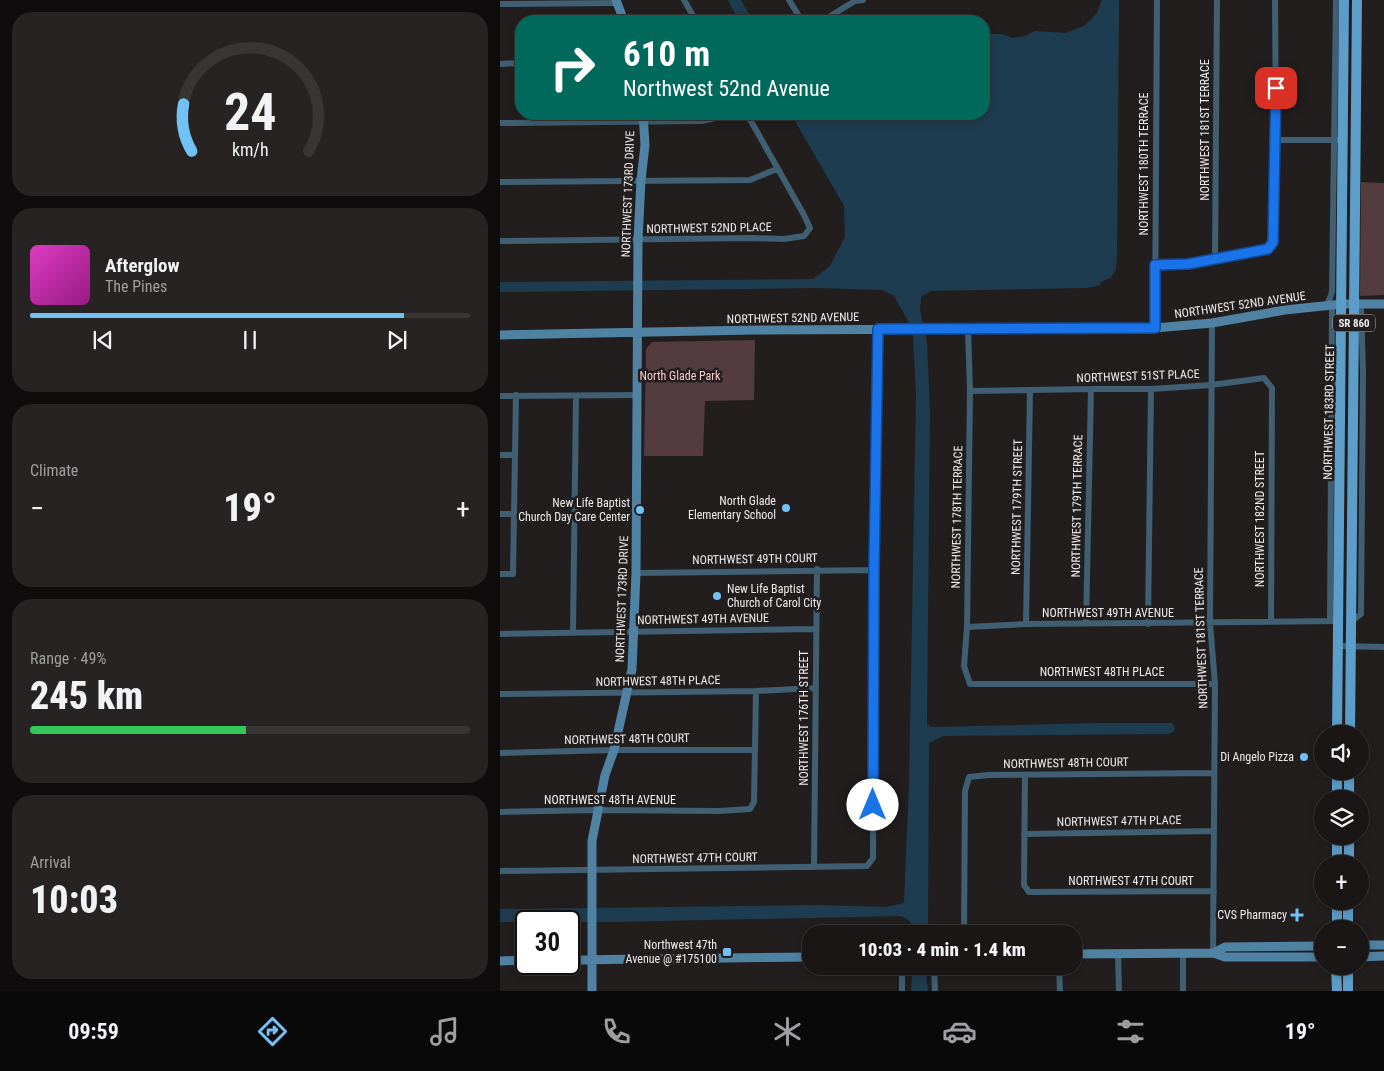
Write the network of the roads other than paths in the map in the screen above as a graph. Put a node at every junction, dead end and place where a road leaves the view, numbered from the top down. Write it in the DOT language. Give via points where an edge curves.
graph roads {
  1 [pos="684,0"];
  2 [pos="789,0"];
  3 [pos="855,0"];
  4 [pos="863,0"];
  5 [pos="1156,0"];
  6 [pos="1217,0"];
  7 [pos="1276,0"];
  8 [pos="1336,0"];
  9 [pos="1344,0"];
  10 [pos="1357,0"];
  11 [pos="616,2"];
  12 [pos="500,4"];
  13 [pos="621,15"];
  14 [pos="693,15"];
  15 [pos="798,15"];
  16 [pos="831,15"];
  17 [pos="1344,28"];
  18 [pos="1356,52"];
  19 [pos="515,63"];
  20 [pos="500,64"];
  21 [pos="586,120"];
  22 [pos="643,120"];
  23 [pos="682,120"];
  24 [pos="707,120"];
  25 [pos="750,120"];
  26 [pos="500,123"];
  27 [pos="1276,140"];
  28 [pos="1339,140"];
  29 [pos="777,169"];
  30 [pos="641,180"];
  31 [pos="500,182"];
  32 [pos="638,240"];
  33 [pos="500,241"];
  34 [pos="1215,259"];
  35 [pos="1155,265"];
  36 [pos="1358,304"];
  37 [pos="1384,304"];
  38 [pos="1337,305"];
  39 [pos="1322,307"];
  40 [pos="1212,323"];
  41 [pos="1155,328"];
  42 [pos="878,329"];
  43 [pos="968,329"];
  44 [pos="637,332"];
  45 [pos="500,335"];
  46 [pos="1212,385"];
  47 [pos="1091,388"];
  48 [pos="1152,389"];
  49 [pos="1030,390"];
  50 [pos="970,392"];
  51 [pos="637,395"];
  52 [pos="500,396"];
  53 [pos="516,396"];
  54 [pos="576,396"];
  55 [pos="1271,417"];
  56 [pos="1341,439"];
  57 [pos="500,455"];
  58 [pos="515,455"];
  59 [pos="1357,458"];
  60 [pos="500,514"];
  61 [pos="515,514"];
  62 [pos="817,569"];
  63 [pos="874,570"];
  64 [pos="636,573"];
  65 [pos="500,574"];
  66 [pos="1271,621"];
  67 [pos="1334,621"];
  68 [pos="1210,623"];
  69 [pos="1026,624"];
  70 [pos="1086,624"];
  71 [pos="1148,624"];
  72 [pos="967,627"];
  73 [pos="816,629"];
  74 [pos="634,631"];
  75 [pos="573,632"];
  76 [pos="500,634"];
  77 [pos="1338,646"];
  78 [pos="1350,646"];
  79 [pos="1384,646"];
  80 [pos="990,683"];
  81 [pos="1215,684"];
  82 [pos="815,688"];
  83 [pos="756,691"];
  84 [pos="628,692"];
  85 [pos="500,694"];
  86 [pos="1337,725"];
  87 [pos="1350,725"];
  88 [pos="614,750"];
  89 [pos="755,750"];
  90 [pos="500,753"];
  91 [pos="1214,773"];
  92 [pos="1025,775"];
  93 [pos="597,810"];
  94 [pos="500,812"];
  95 [pos="1214,831"];
  96 [pos="1024,834"];
  97 [pos="814,867"];
  98 [pos="500,871"];
  99 [pos="592,871"];
  100 [pos="1214,891"];
  101 [pos="964,925"];
  102 [pos="1369,945"];
  103 [pos="1384,945"];
  104 [pos="1314,946"];
  105 [pos="1183,953"];
  106 [pos="1213,953"];
  107 [pos="1082,954"];
  108 [pos="1118,954"];
  109 [pos="1384,956"];
  110 [pos="802,957"];
  111 [pos="1314,957"];
  112 [pos="1369,957"];
  113 [pos="592,959"];
  114 [pos="515,960"];
  115 [pos="580,960"];
  116 [pos="500,961"];
  117 [pos="902,975"];
  118 [pos="934,975"];
  119 [pos="1059,975"];
  120 [pos="1336,975"];
  121 [pos="1348,975"];
  122 [pos="592,991"];
  123 [pos="902,991"];
  124 [pos="935,991"];
  125 [pos="1060,991"];
  126 [pos="1119,991"];
  127 [pos="1183,991"];
  128 [pos="1337,991"];
  129 [pos="1348,991"];
  1 -- 14 [label="street"];
  2 -- 15 [label="street"];
  3 -- 4 [label="street"];
  3 -- 16 [label="street"];
  5 -- 35 [label="street, NORTHWEST 180TH TERRACE"];
  6 -- 34 [label="street, NORTHWEST 181ST TERRACE"];
  7 -- 27 [label="street"];
  8 -- 28 [label="street"];
  9 -- 17 [label="main road, NORTHWEST 183RD STREET / SR 860"];
  10 -- 18 [label="main road, NORTHWEST 183RD STREET / SR 860"];
  11 -- 12 [label="street"];
  11 -- 13 [label="street"];
  17 -- 18 [label="main road" via="1349,45"];
  17 -- 28 [label="main road, NORTHWEST 183RD STREET / SR 860"];
  18 -- 36 [label="main road, NORTHWEST 183RD STREET / SR 860"];
  19 -- 20 [label="street"];
  21 -- 26 [label="street"];
  22 -- 30 [label="street, NORTHWEST 173RD DRIVE"];
  23 -- 24 [label="street"];
  25 -- 29 [label="street"];
  27 -- 28 [label="street"];
  27 -- 34 [label="street" via="1273,242 1268,249"];
  28 -- 38 [label="main road, NORTHWEST 183RD STREET / SR 860"];
  28 -- 39 [label="street" via="1332,292 1328,303"];
  29 -- 30 [label="street" via="750,180"];
  29 -- 32 [label="street, NORTHWEST 52ND PLACE" via="810,228 804,236 784,239"];
  30 -- 31 [label="street"];
  30 -- 32 [label="street, NORTHWEST 173RD DRIVE"];
  32 -- 33 [label="street, NORTHWEST 52ND PLACE"];
  32 -- 44 [label="street, NORTHWEST 173RD DRIVE"];
  34 -- 35 [label="street"];
  35 -- 41 [label="street, NORTHWEST 180TH TERRACE"];
  36 -- 37 [label="street, NORTHWEST 52ND AVENUE"];
  36 -- 38 [label="street, NORTHWEST 52ND AVENUE"];
  36 -- 59 [label="main road, NORTHWEST 183RD STREET / SR 860"];
  38 -- 39 [label="street, NORTHWEST 52ND AVENUE"];
  38 -- 56 [label="main road, NORTHWEST 183RD STREET / SR 860"];
  38 -- 67 [label="street"];
  39 -- 40 [label="street, NORTHWEST 52ND AVENUE"];
  40 -- 41 [label="street, NORTHWEST 52ND AVENUE"];
  40 -- 46 [label="street, NORTHWEST 181ST TERRACE"];
  41 -- 43 [label="street, NORTHWEST 52ND AVENUE"];
  42 -- 43 [label="street, NORTHWEST 52ND AVENUE"];
  42 -- 44 [label="street, NORTHWEST 52ND AVENUE"];
  42 -- 63 [label="street"];
  43 -- 50 [label="street, NORTHWEST 178TH TERRACE"];
  44 -- 45 [label="street, NORTHWEST 52ND AVENUE"];
  44 -- 51 [label="street, NORTHWEST 173RD DRIVE"];
  46 -- 48 [label="street, NORTHWEST 51ST PLACE"];
  46 -- 55 [label="street, NORTHWEST 51ST PLACE" via="1264,378 1272,388"];
  46 -- 68 [label="street, NORTHWEST 181ST TERRACE"];
  47 -- 48 [label="street, NORTHWEST 51ST PLACE"];
  47 -- 49 [label="street, NORTHWEST 51ST PLACE"];
  47 -- 70 [label="street, NORTHWEST 179TH TERRACE"];
  48 -- 71 [label="street"];
  49 -- 50 [label="street, NORTHWEST 51ST PLACE"];
  49 -- 69 [label="street, NORTHWEST 179TH STREET"];
  50 -- 72 [label="street, NORTHWEST 178TH TERRACE"];
  51 -- 54 [label="street"];
  51 -- 64 [label="street, NORTHWEST 173RD DRIVE"];
  52 -- 53 [label="street"];
  53 -- 54 [label="street"];
  53 -- 58 [label="street"];
  54 -- 75 [label="street"];
  55 -- 66 [label="street, NORTHWEST 182ND STREET"];
  56 -- 59 [label="main road" via="1345,450"];
  56 -- 67 [label="main road, NORTHWEST 183RD STREET / SR 860"];
  57 -- 58 [label="street"];
  58 -- 61 [label="street"];
  59 -- 78 [label="main road, NORTHWEST 183RD STREET / SR 860"];
  60 -- 61 [label="street"];
  61 -- 65 [label="street" via="513,574"];
  62 -- 63 [label="street, NORTHWEST 49TH COURT"];
  62 -- 64 [label="street, NORTHWEST 49TH COURT"];
  62 -- 73 [label="street, NORTHWEST 176TH STREET"];
  63 -- 97 [label="street, NORTHWEST 47TH COURT" via="873,858 867,866"];
  64 -- 74 [label="street, NORTHWEST 173RD DRIVE"];
  66 -- 67 [label="street, NORTHWEST 49TH AVENUE"];
  66 -- 68 [label="street, NORTHWEST 49TH AVENUE"];
  67 -- 77 [label="main road, NORTHWEST 183RD STREET / SR 860"];
  68 -- 71 [label="street, NORTHWEST 49TH AVENUE"];
  68 -- 81 [label="street, NORTHWEST 181ST TERRACE"];
  69 -- 70 [label="street, NORTHWEST 49TH AVENUE"];
  69 -- 72 [label="street, NORTHWEST 49TH AVENUE"];
  70 -- 71 [label="street, NORTHWEST 49TH AVENUE"];
  72 -- 80 [label="street, NORTHWEST 178TH TERRACE" via="964,666 970,684"];
  73 -- 74 [label="street, NORTHWEST 49TH AVENUE"];
  73 -- 82 [label="street, NORTHWEST 176TH STREET"];
  74 -- 75 [label="street, NORTHWEST 49TH AVENUE"];
  74 -- 84 [label="street, NORTHWEST 173RD DRIVE"];
  75 -- 76 [label="street, NORTHWEST 49TH AVENUE"];
  77 -- 78 [label="street"];
  77 -- 86 [label="main road, NORTHWEST 183RD STREET / SR 860"];
  78 -- 79 [label="street"];
  78 -- 87 [label="main road, NORTHWEST 183RD STREET / SR 860"];
  80 -- 81 [label="street, NORTHWEST 48TH PLACE"];
  81 -- 91 [label="street, NORTHWEST 181ST TERRACE"];
  82 -- 83 [label="street, NORTHWEST 48TH PLACE"];
  82 -- 97 [label="street, NORTHWEST 176TH STREET"];
  83 -- 84 [label="street, NORTHWEST 48TH PLACE"];
  83 -- 89 [label="street"];
  84 -- 85 [label="street, NORTHWEST 48TH PLACE"];
  84 -- 88 [label="street, NORTHWEST 173RD DRIVE"];
  88 -- 89 [label="street, NORTHWEST 48TH COURT"];
  88 -- 90 [label="street, NORTHWEST 48TH COURT"];
  88 -- 93 [label="street, NORTHWEST 173RD DRIVE"];
  89 -- 93 [label="street, NORTHWEST 48TH AVENUE" via="754,802 750,809 719,812"];
  91 -- 92 [label="street, NORTHWEST 48TH COURT"];
  91 -- 95 [label="street, NORTHWEST 181ST TERRACE"];
  92 -- 96 [label="street"];
  92 -- 101 [label="street, NORTHWEST 48TH COURT" via="969,777 965,791"];
  93 -- 94 [label="street, NORTHWEST 48TH AVENUE"];
  93 -- 99 [label="street, NORTHWEST 173RD DRIVE"];
  95 -- 96 [label="street, NORTHWEST 47TH PLACE"];
  95 -- 100 [label="street, NORTHWEST 181ST TERRACE"];
  96 -- 100 [label="street, NORTHWEST 47TH COURT" via="1024,885 1029,892"];
  97 -- 99 [label="street, NORTHWEST 47TH COURT"];
  98 -- 99 [label="street, NORTHWEST 47TH COURT"];
  99 -- 113 [label="street, NORTHWEST 173RD DRIVE"];
  100 -- 106 [label="street, NORTHWEST 181ST TERRACE"];
  102 -- 103 [label="street"];
  104 -- 106 [label="street" via="1225,947"];
  105 -- 106 [label="street"];
  105 -- 108 [label="street"];
  105 -- 127 [label="street"];
  106 -- 111 [label="street" via="1225,958"];
  107 -- 108 [label="street"];
  108 -- 126 [label="street"];
  109 -- 112 [label="street"];
  110 -- 113 [label="street"];
  113 -- 115 [label="street"];
  113 -- 122 [label="street, NORTHWEST 173RD DRIVE"];
  114 -- 116 [label="street"];
  117 -- 123 [label="street"];
  118 -- 124 [label="street"];
  119 -- 125 [label="street"];
  120 -- 128 [label="main road"];
  121 -- 129 [label="main road"];
}
